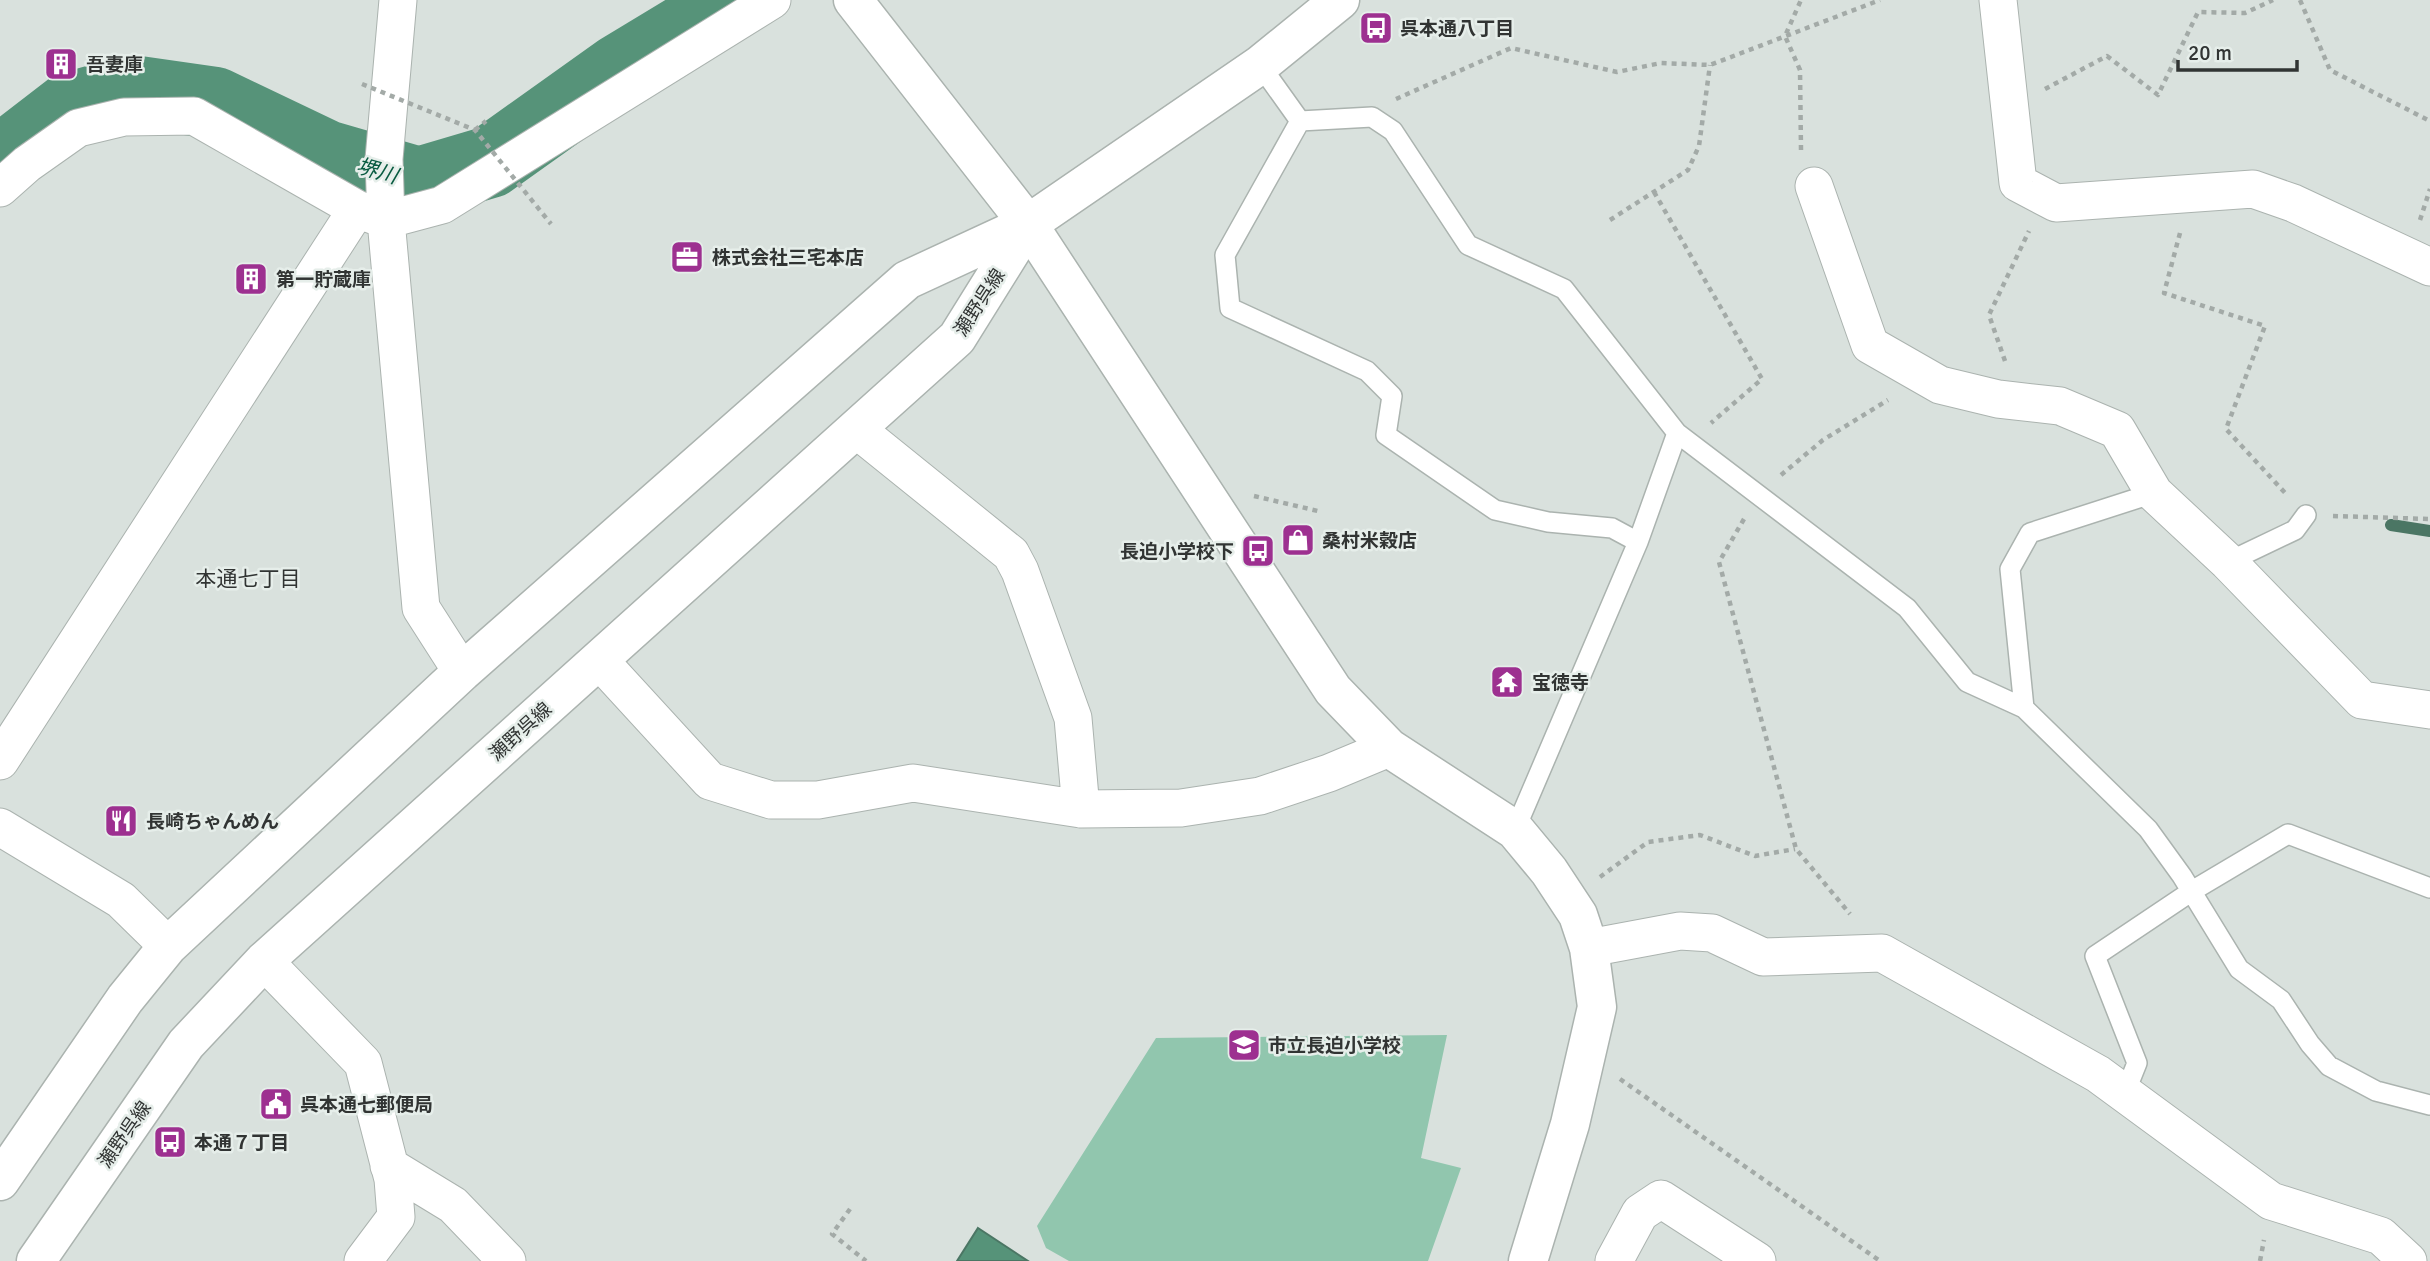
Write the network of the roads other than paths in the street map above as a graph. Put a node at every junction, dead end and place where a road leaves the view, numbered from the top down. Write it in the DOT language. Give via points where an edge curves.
graph roads {
  1 [pos="398,0"];
  2 [pos="772,0"];
  3 [pos="853,0"];
  4 [pos="1340,0"];
  5 [pos="1998,0"];
  6 [pos="1260,65"];
  7 [pos="1300,121"];
  8 [pos="1814,186"];
  9 [pos="0,188"];
  10 [pos="378,194"];
  11 [pos="1028,224"];
  12 [pos="2430,267"];
  13 [pos="856,429"];
  14 [pos="1683,438"];
  15 [pos="2154,493"];
  16 [pos="2306,515"];
  17 [pos="1638,542"];
  18 [pos="2228,562"];
  19 [pos="599,660"];
  20 [pos="462,672"];
  21 [pos="2024,709"];
  22 [pos="2430,710"];
  23 [pos="1389,748"];
  24 [pos="0,761"];
  25 [pos="1081,809"];
  26 [pos="0,827"];
  27 [pos="1515,830"];
  28 [pos="2430,888"];
  29 [pos="2192,891"];
  30 [pos="168,946"];
  31 [pos="1589,948"];
  32 [pos="264,961"];
  33 [pos="2125,1093"];
  34 [pos="2430,1105"];
  35 [pos="389,1166"];
  36 [pos="0,1181"];
  37 [pos="36,1261"];
  38 [pos="363,1261"];
  39 [pos="507,1261"];
  40 [pos="1528,1261"];
  41 [pos="1614,1261"];
  42 [pos="1757,1261"];
  43 [pos="2408,1261"];
  1 -- 10 [label="street"];
  2 -- 10 [label="street" via="442,205"];
  3 -- 11 [label="main road"];
  4 -- 6 [label="main road, 瀬野呉線"];
  5 -- 12 [label="street" via="2018,183 2056,203 2253,189"];
  6 -- 7 [label="lane"];
  6 -- 11 [label="main road, 瀬野呉線"];
  7 -- 14 [label="lane" via="1371,117 1393,131 1468,246 1564,289"];
  7 -- 17 [label="lane" via="1225,255 1230,308 1367,371 1392,396 1386,435 1495,510 1548,522 1612,528"];
  8 -- 15 [label="street" via="1870,345 1940,385 1998,399 2060,406 2117,429"];
  9 -- 10 [label="street" via="78,128 124,117 194,116"];
  10 -- 20 [label="street" via="421,608"];
  10 -- 24 [label="street"];
  11 -- 13 [label="main road, 瀬野呉線" via="957,338"];
  11 -- 20 [label="main road, 瀬野呉線" via="907,280"];
  11 -- 23 [label="main road" via="1333,690"];
  13 -- 19 [label="main road, 瀬野呉線"];
  13 -- 25 [label="street" via="1011,554 1073,718"];
  14 -- 17 [label="lane"];
  14 -- 21 [label="lane" via="1907,608 1967,682"];
  15 -- 18 [label="street"];
  15 -- 21 [label="lane" via="2030,533 2010,569"];
  16 -- 18 [label="lane" via="2295,530"];
  17 -- 27 [label="lane"];
  18 -- 22 [label="street" via="2362,700"];
  19 -- 25 [label="street" via="710,781 771,800 818,800 913,783"];
  19 -- 32 [label="main road, 瀬野呉線"];
  20 -- 30 [label="main road, 瀬野呉線"];
  21 -- 29 [label="lane" via="2148,829"];
  23 -- 25 [label="street" via="1260,796 1181,808"];
  23 -- 27 [label="main road"];
  26 -- 30 [label="street" via="121,901"];
  27 -- 31 [label="main road" via="1578,915"];
  28 -- 29 [label="lane" via="2288,834"];
  29 -- 33 [label="lane" via="2095,956 2137,1063"];
  29 -- 34 [label="lane" via="2238,969 2281,1000 2329,1066 2376,1091"];
  30 -- 36 [label="main road, 瀬野呉線" via="125,999"];
  31 -- 33 [label="street" via="1680,931 1712,933 1763,957 1882,953"];
  31 -- 40 [label="main road" via="1597,1007 1570,1124"];
  32 -- 35 [label="street" via="363,1063"];
  32 -- 37 [label="main road, 瀬野呉線" via="186,1044"];
  33 -- 43 [label="street" via="2271,1201 2381,1236"];
  35 -- 38 [label="street" via="396,1217"];
  35 -- 39 [label="street" via="453,1205"];
  41 -- 42 [label="street" via="1640,1213 1661,1199"];
}
